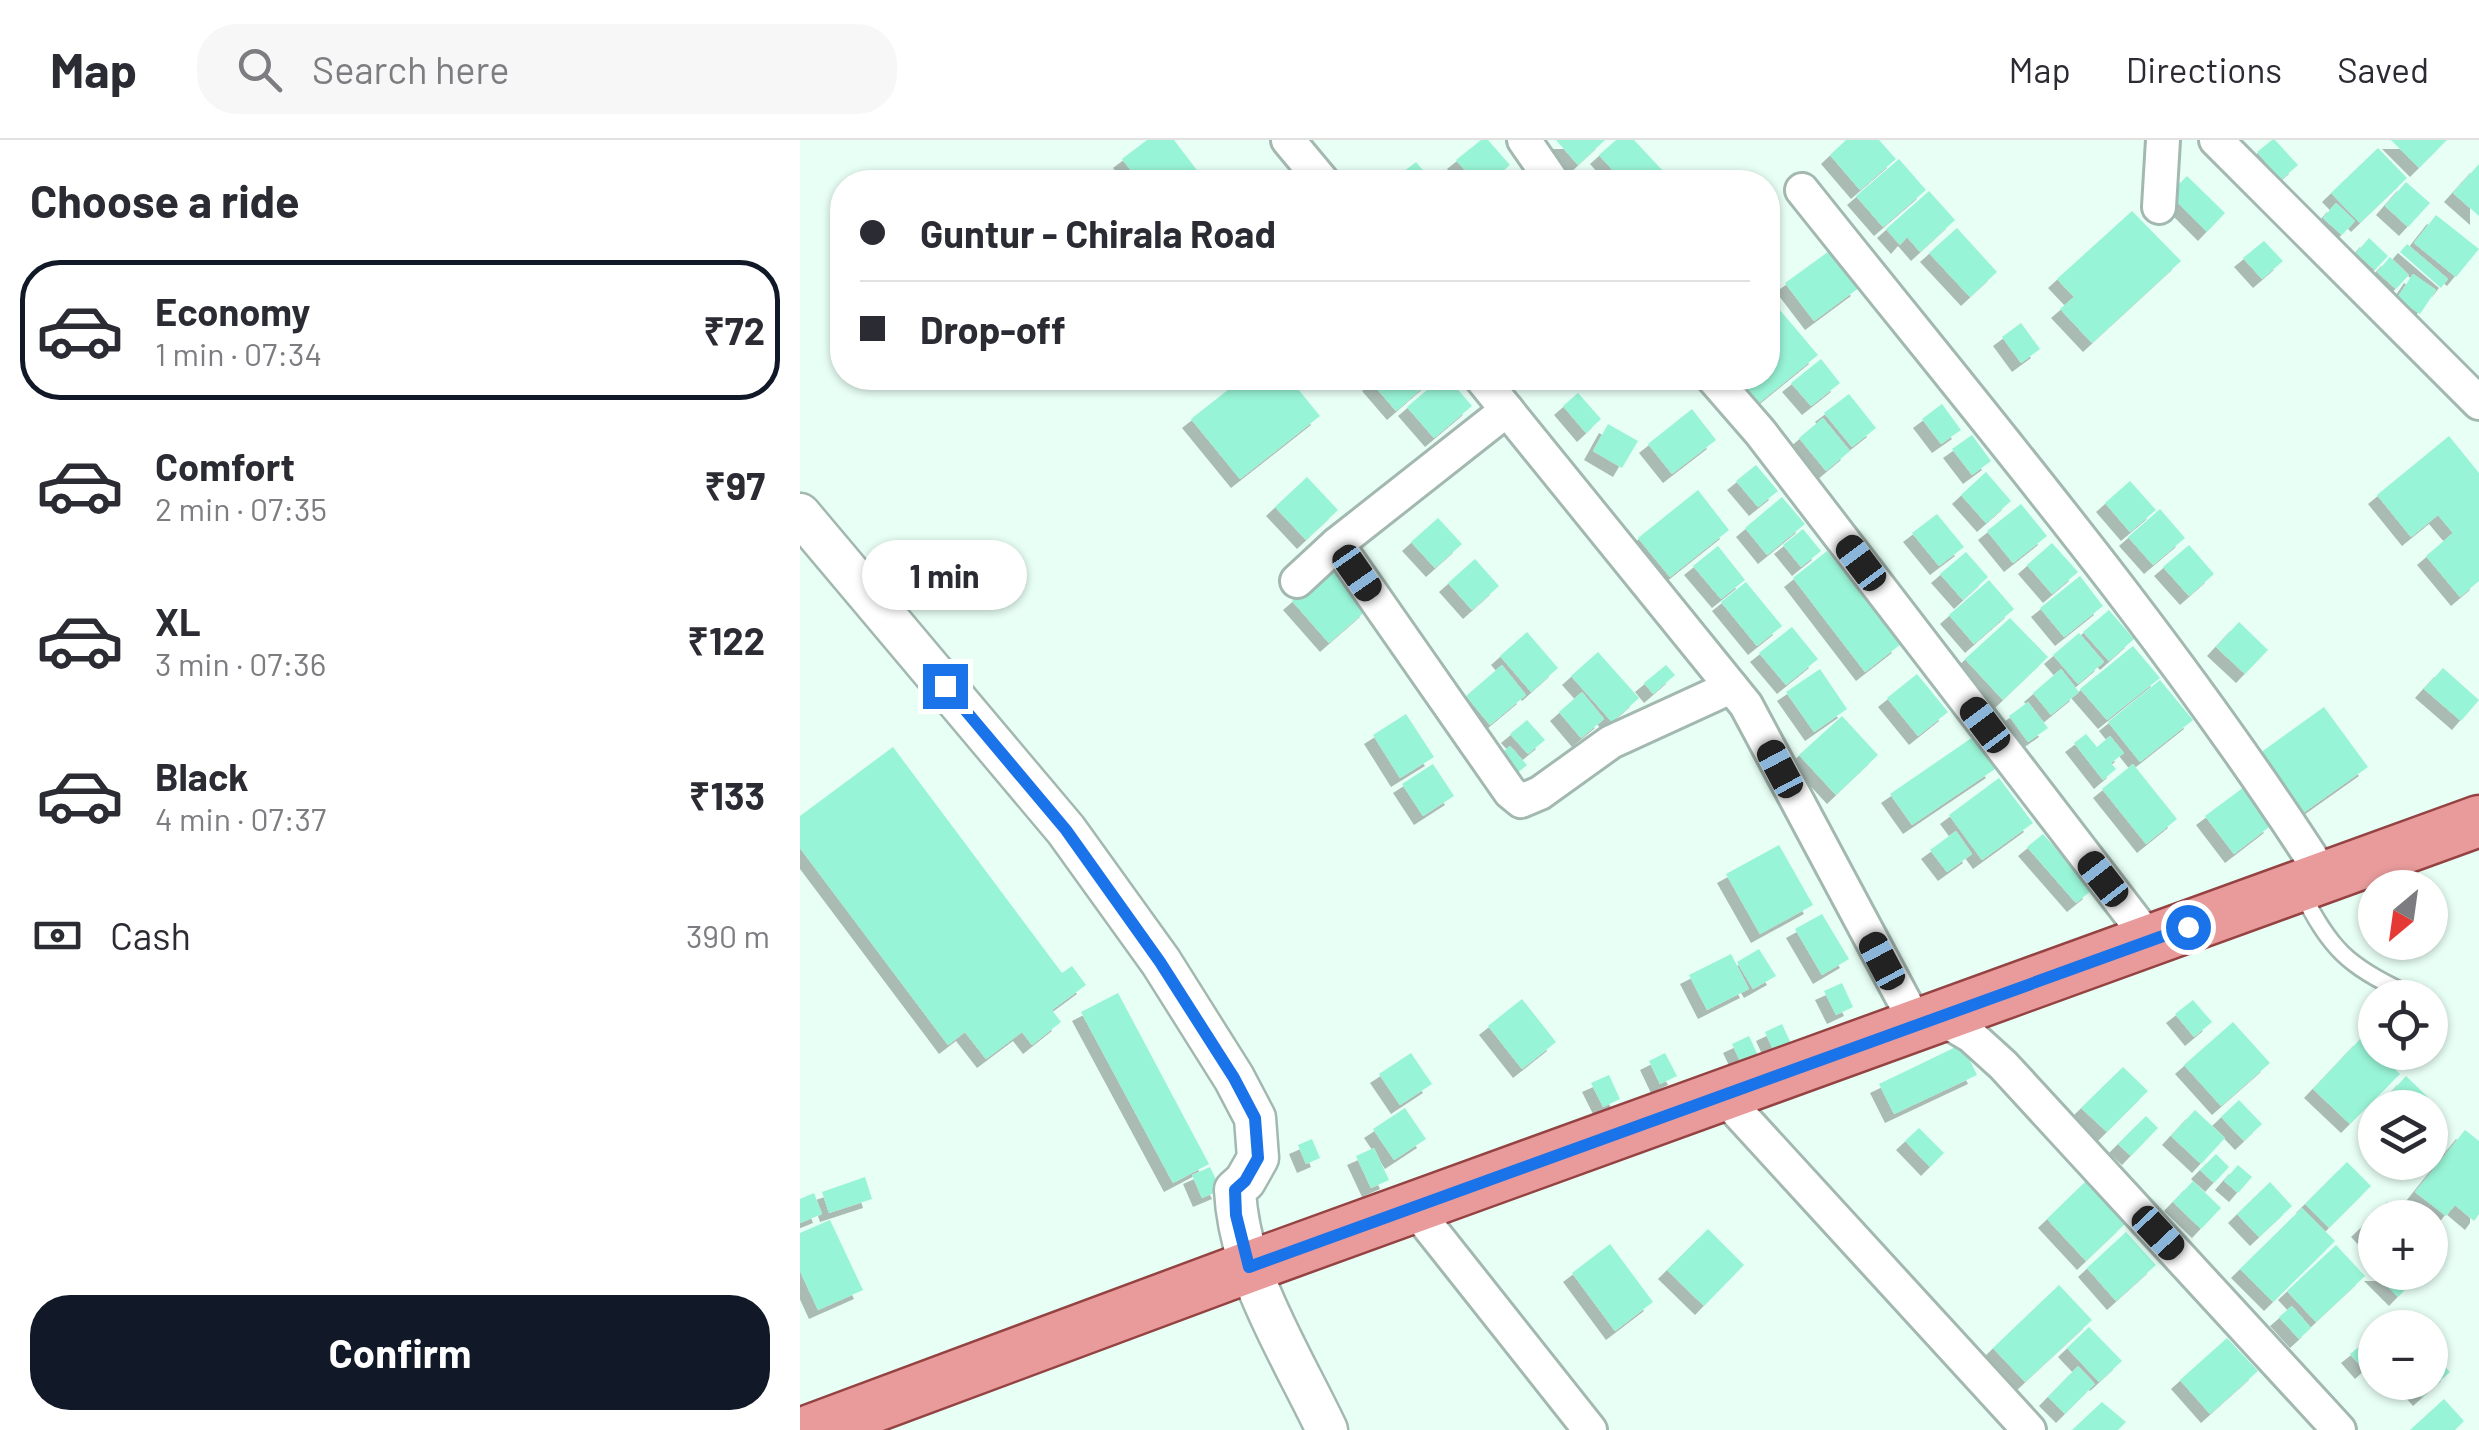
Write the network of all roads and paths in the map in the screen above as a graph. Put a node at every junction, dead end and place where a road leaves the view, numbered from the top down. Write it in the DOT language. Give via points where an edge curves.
graph roads {
  1 [pos="1288,140"];
  2 [pos="1524,140"];
  3 [pos="2163,140"];
  4 [pos="2216,140"];
  5 [pos="1312,170"];
  6 [pos="1545,170"];
  7 [pos="1802,190"];
  8 [pos="2159,207"];
  9 [pos="1490,390"];
  10 [pos="1723,390"];
  11 [pos="2479,403"];
  12 [pos="1506,410"];
  13 [pos="800,514"];
  14 [pos="1337,544"];
  15 [pos="1297,581"];
  16 [pos="1731,687"];
  17 [pos="2479,821"];
  18 [pos="2311,882"];
  19 [pos="2150,940"];
  20 [pos="2378,980"];
  21 [pos="1928,1021"];
  22 [pos="1723,1096"];
  23 [pos="1414,1208"];
  24 [pos="1249,1267"];
  25 [pos="811,1430"];
  26 [pos="1327,1430"];
  27 [pos="1590,1430"];
  28 [pos="2029,1430"];
  29 [pos="2339,1430"];
  1 -- 5 [label="street"];
  2 -- 6 [label="street"];
  3 -- 8 [label="street"];
  4 -- 11 [label="street"];
  7 -- 18 [label="street" via="2256,771"];
  9 -- 12 [label="street"];
  10 -- 19 [label="street"];
  12 -- 14 [label="street"];
  12 -- 16 [label="street"];
  13 -- 24 [label="street" via="1066,830 1234,1078 1255,1118 1258,1158 1235,1190"];
  14 -- 15 [label="street"];
  14 -- 16 [label="street" via="1521,801 1611,742"];
  16 -- 21 [label="street"];
  17 -- 18 [label="main road"];
  18 -- 19 [label="main road"];
  18 -- 20 [label="lane" via="2317,924 2341,955"];
  19 -- 21 [label="main road"];
  21 -- 22 [label="main road"];
  21 -- 29 [label="street" via="1971,1036 2003,1064"];
  22 -- 23 [label="main road"];
  22 -- 28 [label="street"];
  23 -- 24 [label="main road"];
  23 -- 27 [label="street"];
  24 -- 25 [label="main road"];
  24 -- 26 [label="street"];
}
